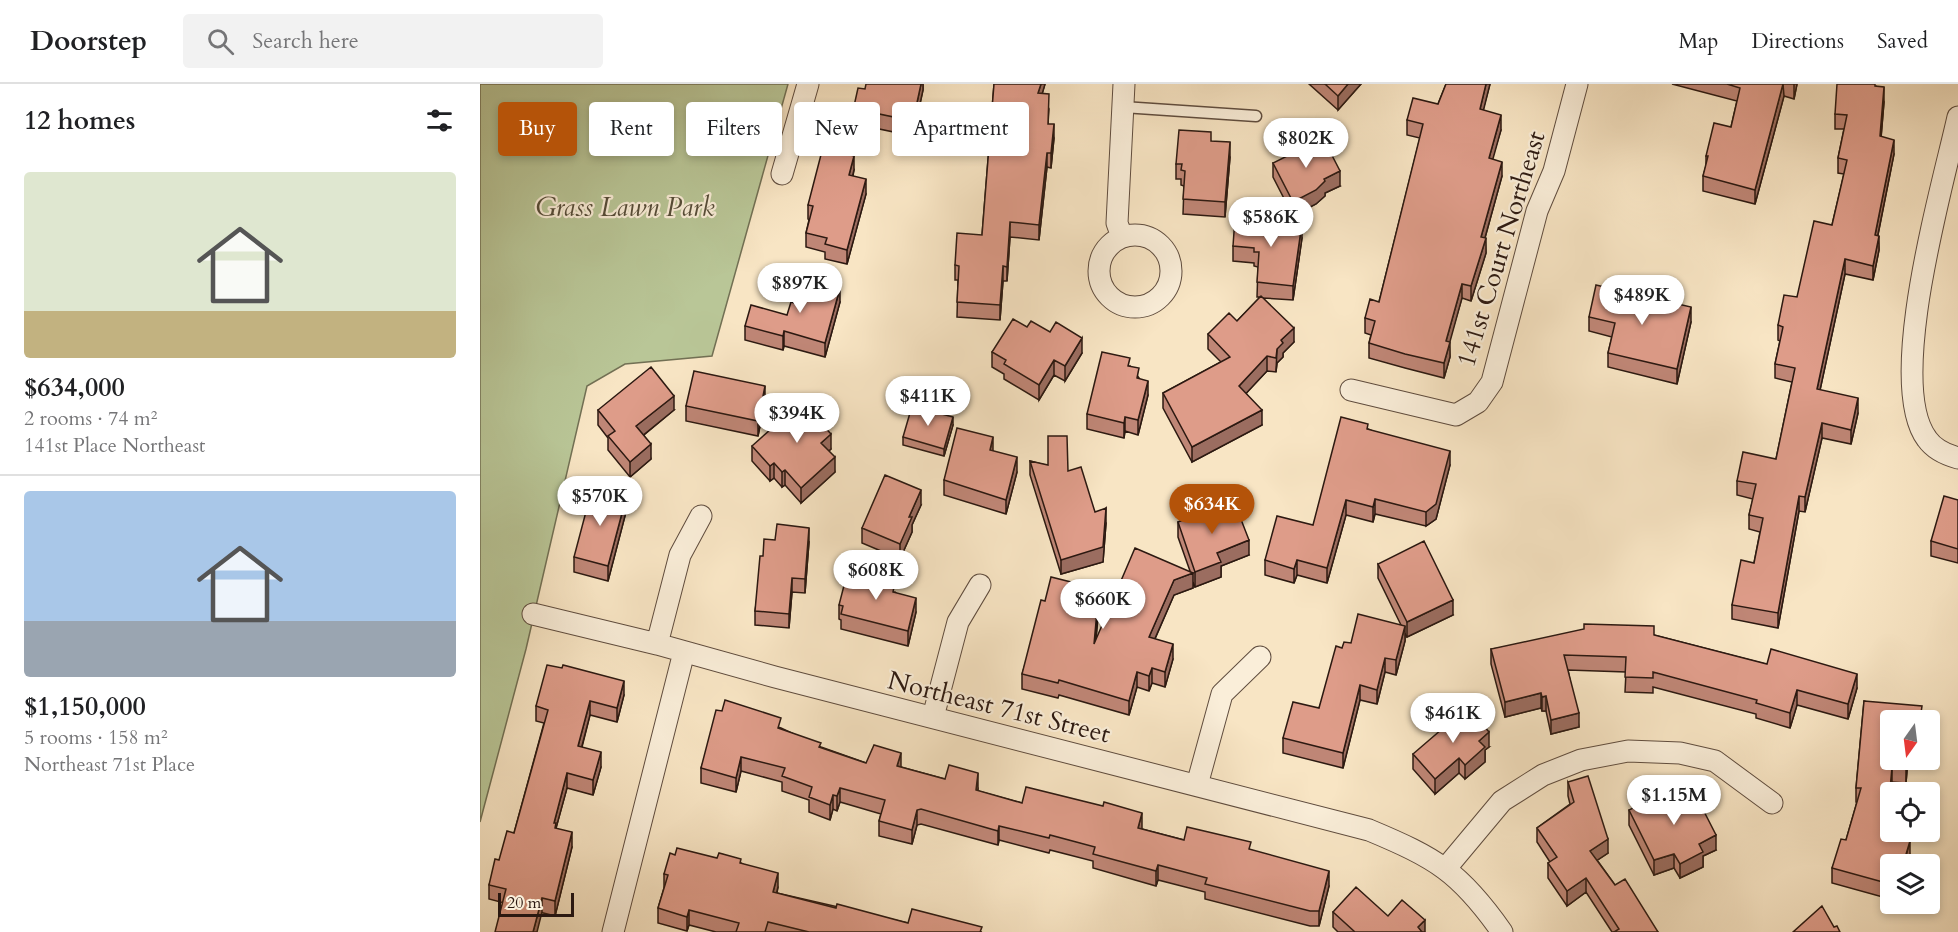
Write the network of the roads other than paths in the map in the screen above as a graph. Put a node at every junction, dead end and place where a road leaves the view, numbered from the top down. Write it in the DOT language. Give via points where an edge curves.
graph roads {
  1 [pos="808,84"];
  2 [pos="1124,84"];
  3 [pos="1577,84"];
  4 [pos="1123,107"];
  5 [pos="1256,116"];
  6 [pos="1958,117"];
  7 [pos="782,174"];
  8 [pos="1122,237"];
  9 [pos="1351,390"];
  10 [pos="1958,458"];
  11 [pos="701,516"];
  12 [pos="980,585"];
  13 [pos="533,614"];
  14 [pos="657,644"];
  15 [pos="684,652"];
  16 [pos="1260,657"];
  17 [pos="933,717"];
  18 [pos="1197,785"];
  19 [pos="1772,802"];
  20 [pos="1446,868"];
  21 [pos="613,932"];
  22 [pos="1502,932"];
  1 -- 7 [label="street"];
  2 -- 4 [label="street"];
  3 -- 9 [label="street, 141st Court Northeast" via="1554,171 1537,211 1492,382 1478,402 1456,415"];
  4 -- 5 [label="lane"];
  4 -- 8 [label="street" via="1117,223"];
  6 -- 10 [label="street" via="1915,321 1910,376 1918,418 1927,440"];
  11 -- 14 [label="street" via="680,555"];
  12 -- 17 [label="street" via="958,622"];
  13 -- 14 [label="street, Northeast 71st Street"];
  14 -- 15 [label="street, Northeast 71st Street"];
  15 -- 17 [label="street, Northeast 71st Street"];
  15 -- 21 [label="street"];
  16 -- 18 [label="street" via="1222,694"];
  17 -- 18 [label="street, Northeast 71st Street"];
  18 -- 20 [label="street, Northeast 71st Street" via="1369,830"];
  19 -- 20 [label="street" via="1715,761 1680,753 1628,751 1593,758 1543,775 1502,801"];
  20 -- 22 [label="street, Northeast 71st Street" via="1482,903"];
}
